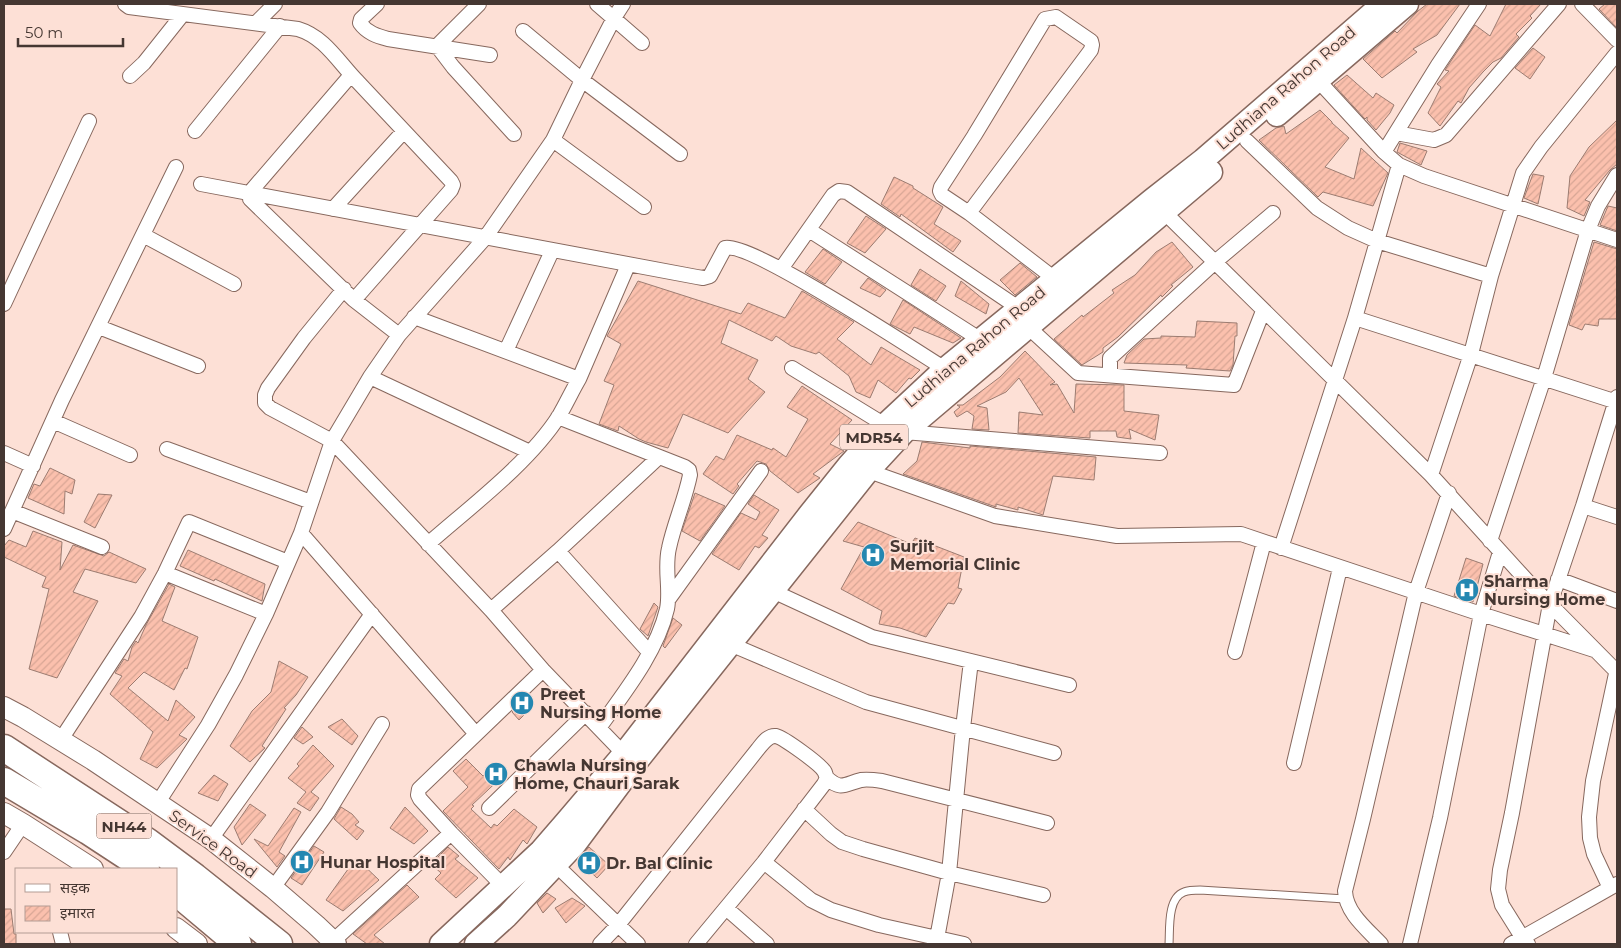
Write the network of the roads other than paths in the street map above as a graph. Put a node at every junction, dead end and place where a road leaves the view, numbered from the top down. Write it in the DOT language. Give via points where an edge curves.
graph roads {
  1 [pos="124,4"];
  2 [pos="275,4"];
  3 [pos="377,4"];
  4 [pos="479,4"];
  5 [pos="597,4"];
  6 [pos="623,4"];
  7 [pos="1382,4"];
  8 [pos="1407,4"];
  9 [pos="1479,4"];
  10 [pos="1559,4"];
  11 [pos="1582,4"];
  12 [pos="169,7"];
  13 [pos="183,14"];
  14 [pos="614,18"];
  15 [pos="256,23"];
  16 [pos="280,26"];
  17 [pos="523,30"];
  18 [pos="1617,40"];
  19 [pos="642,43"];
  20 [pos="437,46"];
  21 [pos="1617,53"];
  22 [pos="490,55"];
  23 [pos="1312,74"];
  24 [pos="351,75"];
  25 [pos="130,76"];
  26 [pos="582,80"];
  27 [pos="89,121"];
  28 [pos="195,131"];
  29 [pos="404,131"];
  30 [pos="1396,133"];
  31 [pos="514,134"];
  32 [pos="553,140"];
  33 [pos="1247,141"];
  34 [pos="1384,152"];
  35 [pos="680,154"];
  36 [pos="1399,165"];
  37 [pos="176,167"];
  38 [pos="1617,175"];
  39 [pos="201,184"];
  40 [pos="250,194"];
  41 [pos="1611,196"];
  42 [pos="1512,205"];
  43 [pos="1158,206"];
  44 [pos="644,207"];
  45 [pos="333,209"];
  46 [pos="969,213"];
  47 [pos="1273,213"];
  48 [pos="419,226"];
  49 [pos="809,230"];
  50 [pos="1588,230"];
  51 [pos="143,235"];
  52 [pos="485,238"];
  53 [pos="1617,240"];
  54 [pos="1377,241"];
  55 [pos="552,251"];
  56 [pos="1215,262"];
  57 [pos="628,265"];
  58 [pos="782,269"];
  59 [pos="1491,276"];
  60 [pos="1055,279"];
  61 [pos="234,284"];
  62 [pos="344,289"];
  63 [pos="354,300"];
  64 [pos="4,304"];
  65 [pos="1263,311"];
  66 [pos="414,317"];
  67 [pos="1023,317"];
  68 [pos="1355,318"];
  69 [pos="99,327"];
  70 [pos="399,335"];
  71 [pos="981,340"];
  72 [pos="506,351"];
  73 [pos="1470,354"];
  74 [pos="198,366"];
  75 [pos="792,368"];
  76 [pos="945,369"];
  77 [pos="1110,375"];
  78 [pos="370,377"];
  79 [pos="1544,378"];
  80 [pos="578,379"];
  81 [pos="1336,380"];
  82 [pos="1617,400"];
  83 [pos="558,417"];
  84 [pos="53,421"];
  85 [pos="894,428"];
  86 [pos="332,441"];
  87 [pos="167,449"];
  88 [pos="530,452"];
  89 [pos="4,453"];
  90 [pos="1160,453"];
  91 [pos="130,455"];
  92 [pos="659,456"];
  93 [pos="33,466"];
  94 [pos="858,468"];
  95 [pos="761,472"];
  96 [pos="1432,475"];
  97 [pos="1449,494"];
  98 [pos="311,502"];
  99 [pos="1584,506"];
  100 [pos="12,510"];
  101 [pos="1617,517"];
  102 [pos="4,529"];
  103 [pos="301,533"];
  104 [pos="1490,541"];
  105 [pos="1264,542"];
  106 [pos="428,544"];
  107 [pos="102,547"];
  108 [pos="1281,548"];
  109 [pos="558,551"];
  110 [pos="1500,552"];
  111 [pos="288,562"];
  112 [pos="1340,568"];
  113 [pos="165,573"];
  114 [pos="1558,579"];
  115 [pos="764,587"];
  116 [pos="1416,592"];
  117 [pos="668,600"];
  118 [pos="1617,601"];
  119 [pos="1550,604"];
  120 [pos="490,610"];
  121 [pos="266,614"];
  122 [pos="372,614"];
  123 [pos="1481,614"];
  124 [pos="1544,634"];
  125 [pos="730,644"];
  126 [pos="1594,650"];
  127 [pos="649,652"];
  128 [pos="1235,652"];
  129 [pos="971,661"];
  130 [pos="544,670"];
  131 [pos="1617,671"];
  132 [pos="1069,685"];
  133 [pos="4,707"];
  134 [pos="586,714"];
  135 [pos="382,724"];
  136 [pos="600,728"];
  137 [pos="963,728"];
  138 [pos="476,734"];
  139 [pos="60,741"];
  140 [pos="4,748"];
  141 [pos="1054,753"];
  142 [pos="624,754"];
  143 [pos="1294,764"];
  144 [pos="827,778"];
  145 [pos="4,781"];
  146 [pos="955,799"];
  147 [pos="157,804"];
  148 [pos="489,808"];
  149 [pos="804,809"];
  150 [pos="4,813"];
  151 [pos="1047,823"];
  152 [pos="23,824"];
  153 [pos="452,833"];
  154 [pos="211,839"];
  155 [pos="4,852"];
  156 [pos="764,862"];
  157 [pos="556,865"];
  158 [pos="86,867"];
  159 [pos="144,868"];
  160 [pos="949,872"];
  161 [pos="503,886"];
  162 [pos="1614,886"];
  163 [pos="273,888"];
  164 [pos="178,894"];
  165 [pos="1044,894"];
  166 [pos="1346,899"];
  167 [pos="726,908"];
  168 [pos="618,925"];
  169 [pos="178,930"];
  170 [pos="937,941"];
  171 [pos="1520,942"];
  172 [pos="335,943"];
  173 [pos="197,944"];
  174 [pos="238,944"];
  175 [pos="279,944"];
  176 [pos="441,944"];
  177 [pos="476,944"];
  178 [pos="600,944"];
  179 [pos="638,944"];
  180 [pos="696,944"];
  181 [pos="767,944"];
  182 [pos="964,944"];
  183 [pos="1169,944"];
  184 [pos="1381,944"];
  185 [pos="1410,944"];
  1 -- 12 [label="street" via="129,7"];
  2 -- 15 [label="street"];
  3 -- 20 [label="street" via="360,24 368,32 388,39"];
  4 -- 20 [label="street"];
  5 -- 14 [label="street"];
  6 -- 14 [label="street"];
  7 -- 23 [label="main road, Ludhiana Rahon Road / MDR54"];
  8 -- 23 [label="main road, Ludhiana Rahon Road / MDR54"];
  9 -- 30 [label="street"];
  10 -- 30 [label="street" via="1446,135 1434,140"];
  11 -- 18 [label="street"];
  12 -- 13 [label="street"];
  13 -- 15 [label="street"];
  13 -- 25 [label="street"];
  14 -- 19 [label="street"];
  14 -- 26 [label="street"];
  15 -- 16 [label="street"];
  16 -- 24 [label="street" via="310,33"];
  16 -- 28 [label="street"];
  17 -- 26 [label="street"];
  20 -- 22 [label="street"];
  20 -- 31 [label="street"];
  21 -- 42 [label="street" via="1531,160"];
  23 -- 33 [label="main road, Ludhiana Rahon Road / MDR54"];
  23 -- 34 [label="street"];
  23 -- 43 [label="main road, Ludhiana Rahon Road / MDR54" via="1202,160"];
  24 -- 29 [label="street"];
  24 -- 40 [label="street"];
  26 -- 32 [label="street"];
  26 -- 35 [label="street"];
  27 -- 64 [label="street"];
  29 -- 45 [label="street"];
  29 -- 48 [label="street" via="453,185"];
  30 -- 34 [label="street"];
  32 -- 44 [label="street"];
  32 -- 52 [label="street"];
  33 -- 43 [label="main road, Ludhiana Rahon Road / MDR54"];
  33 -- 54 [label="street" via="1317,208 1348,228"];
  34 -- 36 [label="street"];
  36 -- 42 [label="street"];
  36 -- 54 [label="street"];
  37 -- 51 [label="street"];
  38 -- 41 [label="street"];
  39 -- 40 [label="street"];
  40 -- 45 [label="street"];
  40 -- 62 [label="street" via="252,202"];
  41 -- 50 [label="street"];
  42 -- 50 [label="street"];
  42 -- 59 [label="street"];
  43 -- 56 [label="street"];
  43 -- 60 [label="main road, Ludhiana Rahon Road / MDR54"];
  43 -- 67 [label="main road, Ludhiana Rahon Road / MDR54"];
  45 -- 48 [label="street"];
  46 -- 46 [label="street" via="942,195 940,187 1045,19 1056,17 1091,41 1091,50"];
  46 -- 60 [label="street"];
  47 -- 56 [label="street"];
  48 -- 52 [label="street"];
  48 -- 63 [label="street"];
  49 -- 58 [label="street"];
  49 -- 67 [label="street" via="833,195 847,192"];
  49 -- 71 [label="street"];
  50 -- 53 [label="street"];
  50 -- 79 [label="street"];
  51 -- 61 [label="street"];
  51 -- 69 [label="street"];
  52 -- 55 [label="street"];
  52 -- 66 [label="street"];
  54 -- 59 [label="street"];
  54 -- 68 [label="street"];
  55 -- 57 [label="street"];
  55 -- 72 [label="street"];
  56 -- 65 [label="street"];
  56 -- 77 [label="street" via="1110,358"];
  57 -- 58 [label="street" via="703,278 710,276 722,251 729,247"];
  57 -- 80 [label="street"];
  58 -- 76 [label="street"];
  59 -- 73 [label="street"];
  60 -- 67 [label="main road, Ludhiana Rahon Road / MDR54"];
  62 -- 63 [label="street"];
  62 -- 86 [label="street" via="304,338 265,395 265,403 270,408"];
  63 -- 70 [label="street"];
  65 -- 77 [label="street" via="1234,385"];
  65 -- 81 [label="street"];
  66 -- 70 [label="street"];
  66 -- 72 [label="street"];
  67 -- 71 [label="main road, Ludhiana Rahon Road / MDR54"];
  67 -- 77 [label="street" via="1078,373"];
  67 -- 85 [label="main road, Ludhiana Rahon Road / MDR54"];
  68 -- 73 [label="street"];
  68 -- 81 [label="street"];
  69 -- 74 [label="street"];
  69 -- 84 [label="street"];
  70 -- 78 [label="street"];
  71 -- 76 [label="main road, Ludhiana Rahon Road / MDR54"];
  72 -- 80 [label="street"];
  73 -- 79 [label="street"];
  73 -- 96 [label="street"];
  75 -- 85 [label="street"];
  76 -- 85 [label="main road, Ludhiana Rahon Road / MDR54"];
  78 -- 86 [label="street"];
  78 -- 88 [label="street"];
  79 -- 82 [label="street"];
  79 -- 104 [label="street"];
  80 -- 83 [label="street"];
  81 -- 96 [label="street"];
  81 -- 108 [label="street"];
  82 -- 99 [label="street"];
  83 -- 88 [label="street"];
  83 -- 92 [label="street"];
  84 -- 91 [label="street"];
  84 -- 93 [label="street"];
  85 -- 90 [label="street"];
  85 -- 94 [label="main road, Ludhiana Rahon Road / MDR54"];
  86 -- 98 [label="street"];
  86 -- 106 [label="street"];
  87 -- 98 [label="street"];
  88 -- 106 [label="street"];
  89 -- 93 [label="street"];
  92 -- 109 [label="street"];
  92 -- 117 [label="street" via="685,467 690,475 668,551"];
  93 -- 100 [label="street"];
  94 -- 105 [label="street" via="995,516 1117,536 1241,534"];
  94 -- 115 [label="main road, Ludhiana Rahon Road / MDR54"];
  95 -- 117 [label="street"];
  96 -- 97 [label="street"];
  97 -- 104 [label="street"];
  97 -- 116 [label="street"];
  98 -- 103 [label="street"];
  99 -- 101 [label="street"];
  99 -- 114 [label="street"];
  100 -- 102 [label="street"];
  100 -- 107 [label="street"];
  103 -- 111 [label="street"];
  103 -- 122 [label="street"];
  104 -- 110 [label="street"];
  105 -- 108 [label="street"];
  105 -- 128 [label="street"];
  106 -- 120 [label="street"];
  108 -- 112 [label="street"];
  109 -- 120 [label="street"];
  109 -- 127 [label="street"];
  110 -- 119 [label="street"];
  110 -- 123 [label="street"];
  111 -- 113 [label="street" via="189,522"];
  111 -- 121 [label="street"];
  112 -- 116 [label="street"];
  112 -- 143 [label="street"];
  113 -- 121 [label="street"];
  113 -- 139 [label="street" via="141,617"];
  114 -- 118 [label="street"];
  114 -- 119 [label="street"];
  115 -- 125 [label="main road, Ludhiana Rahon Road / MDR54"];
  115 -- 129 [label="street" via="872,637"];
  115 -- 142 [label="main road, Ludhiana Rahon Road / MDR54"];
  116 -- 123 [label="street"];
  116 -- 166 [label="street" via="1345,890"];
  117 -- 127 [label="street" via="659,632"];
  119 -- 124 [label="street"];
  119 -- 126 [label="street"];
  120 -- 130 [label="street"];
  121 -- 147 [label="street" via="208,725"];
  122 -- 138 [label="street"];
  122 -- 154 [label="street"];
  123 -- 124 [label="street"];
  123 -- 185 [label="street" via="1440,818"];
  124 -- 126 [label="street"];
  124 -- 171 [label="street" via="1498,889"];
  125 -- 137 [label="street" via="866,702"];
  125 -- 157 [label="main road, Ludhiana Rahon Road / MDR54"];
  126 -- 131 [label="street"];
  127 -- 136 [label="street"];
  129 -- 132 [label="street"];
  129 -- 137 [label="street"];
  130 -- 134 [label="street"];
  130 -- 138 [label="street"];
  131 -- 162 [label="street" via="1593,781 1589,817 1592,846"];
  133 -- 139 [label="street, Service Road"];
  134 -- 136 [label="street"];
  134 -- 148 [label="street"];
  135 -- 163 [label="street" via="328,812"];
  136 -- 142 [label="street"];
  137 -- 141 [label="street"];
  137 -- 146 [label="street"];
  138 -- 153 [label="street" via="418,794"];
  139 -- 147 [label="street, Service Road" via="94,760"];
  140 -- 175 [label="highway, NH44" via="148,842"];
  142 -- 161 [label="main road, Ludhiana Rahon Road / MDR54" via="541,851"];
  144 -- 146 [label="street" via="841,786 861,780 882,780"];
  144 -- 149 [label="street"];
  144 -- 168 [label="street" via="815,762 788,743 776,736 767,738"];
  145 -- 159 [label="highway, NH44"];
  146 -- 151 [label="street"];
  146 -- 160 [label="street"];
  147 -- 154 [label="street, Service Road"];
  149 -- 156 [label="street"];
  149 -- 160 [label="street" via="842,842"];
  150 -- 152 [label="street"];
  152 -- 155 [label="street"];
  152 -- 158 [label="street"];
  153 -- 161 [label="street"];
  153 -- 172 [label="street"];
  154 -- 163 [label="street, Service Road"];
  156 -- 167 [label="street"];
  156 -- 170 [label="street" via="811,900 831,910"];
  157 -- 168 [label="street"];
  157 -- 177 [label="main road, Ludhiana Rahon Road / MDR54" via="508,916"];
  160 -- 165 [label="street"];
  160 -- 170 [label="street"];
  161 -- 176 [label="main road, Ludhiana Rahon Road / MDR54"];
  162 -- 171 [label="street"];
  163 -- 172 [label="street, Service Road"];
  164 -- 174 [label="highway"];
  166 -- 183 [label="lane" via="1200,890 1182,892 1175,899 1170,913"];
  166 -- 184 [label="street" via="1349,908"];
  167 -- 180 [label="street"];
  167 -- 181 [label="street"];
  168 -- 178 [label="street"];
  168 -- 179 [label="street"];
  169 -- 173 [label="street"];
  170 -- 182 [label="street"];
}
